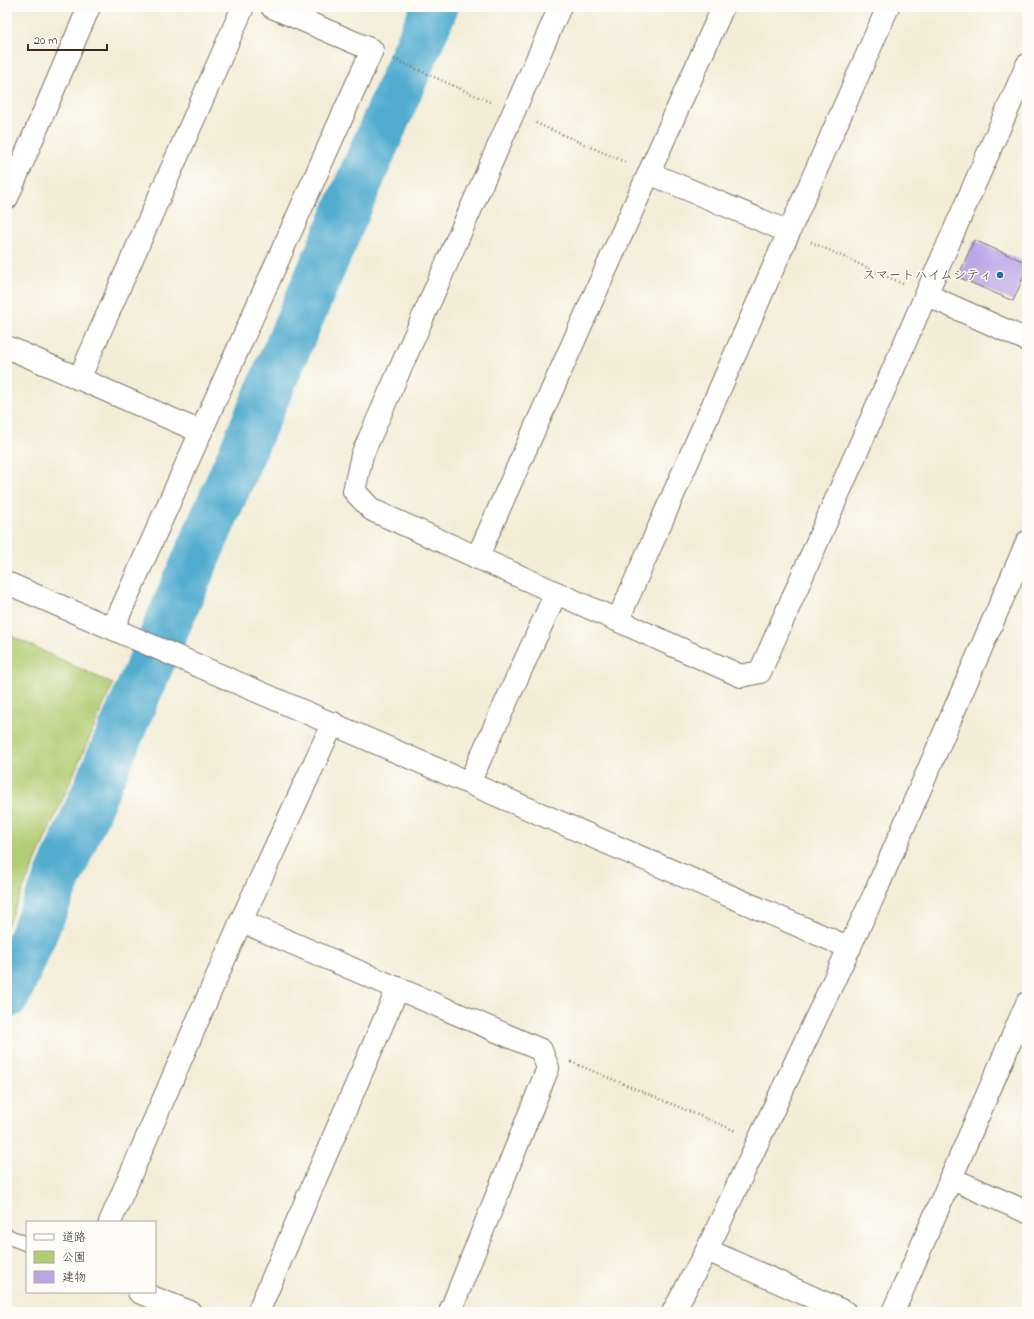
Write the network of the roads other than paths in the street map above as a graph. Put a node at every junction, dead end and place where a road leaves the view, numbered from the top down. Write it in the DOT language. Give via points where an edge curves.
graph roads {
  1 [pos="89,7"];
  2 [pos="243,7"];
  3 [pos="272,7"];
  4 [pos="560,7"];
  5 [pos="723,7"];
  6 [pos="888,7"];
  7 [pos="1027,65"];
  8 [pos="649,173"];
  9 [pos="7,198"];
  10 [pos="789,232"];
  11 [pos="927,295"];
  12 [pos="1027,340"];
  13 [pos="7,348"];
  14 [pos="79,379"];
  15 [pos="201,432"];
  16 [pos="1027,542"];
  17 [pos="477,558"];
  18 [pos="7,583"];
  19 [pos="556,593"];
  20 [pos="618,620"];
  21 [pos="113,628"];
  22 [pos="333,724"];
  23 [pos="469,783"];
  24 [pos="242,922"];
  25 [pos="850,948"];
  26 [pos="398,988"];
  27 [pos="1027,1003"];
  28 [pos="950,1178"];
  29 [pos="1027,1212"];
  30 [pos="110,1221"];
  31 [pos="7,1236"];
  32 [pos="26,1244"];
  33 [pos="707,1250"];
  34 [pos="142,1293"];
  35 [pos="190,1312"];
  36 [pos="258,1312"];
  37 [pos="450,1312"];
  38 [pos="673,1312"];
  39 [pos="845,1312"];
  40 [pos="893,1312"];
  1 -- 9 [label="street"];
  2 -- 14 [label="street"];
  3 -- 15 [label="street" via="372,50"];
  4 -- 17 [label="street" via="362,455 354,490 372,510"];
  5 -- 8 [label="street"];
  6 -- 10 [label="street"];
  7 -- 11 [label="street"];
  8 -- 10 [label="street"];
  8 -- 17 [label="street"];
  10 -- 20 [label="street"];
  11 -- 12 [label="street"];
  11 -- 20 [label="street" via="760,672 741,676"];
  13 -- 14 [label="street"];
  14 -- 15 [label="street"];
  15 -- 21 [label="street"];
  16 -- 25 [label="street"];
  17 -- 19 [label="street"];
  18 -- 21 [label="street"];
  19 -- 20 [label="street"];
  19 -- 23 [label="street"];
  21 -- 22 [label="street"];
  22 -- 23 [label="street"];
  22 -- 24 [label="street"];
  23 -- 25 [label="street"];
  24 -- 26 [label="street"];
  24 -- 30 [label="street"];
  25 -- 33 [label="street"];
  26 -- 36 [label="street"];
  26 -- 37 [label="street" via="541,1050 548,1068"];
  27 -- 28 [label="street"];
  28 -- 29 [label="street"];
  28 -- 40 [label="street"];
  31 -- 32 [label="lane"];
  33 -- 38 [label="street"];
  33 -- 39 [label="street"];
  34 -- 35 [label="street"];
}
